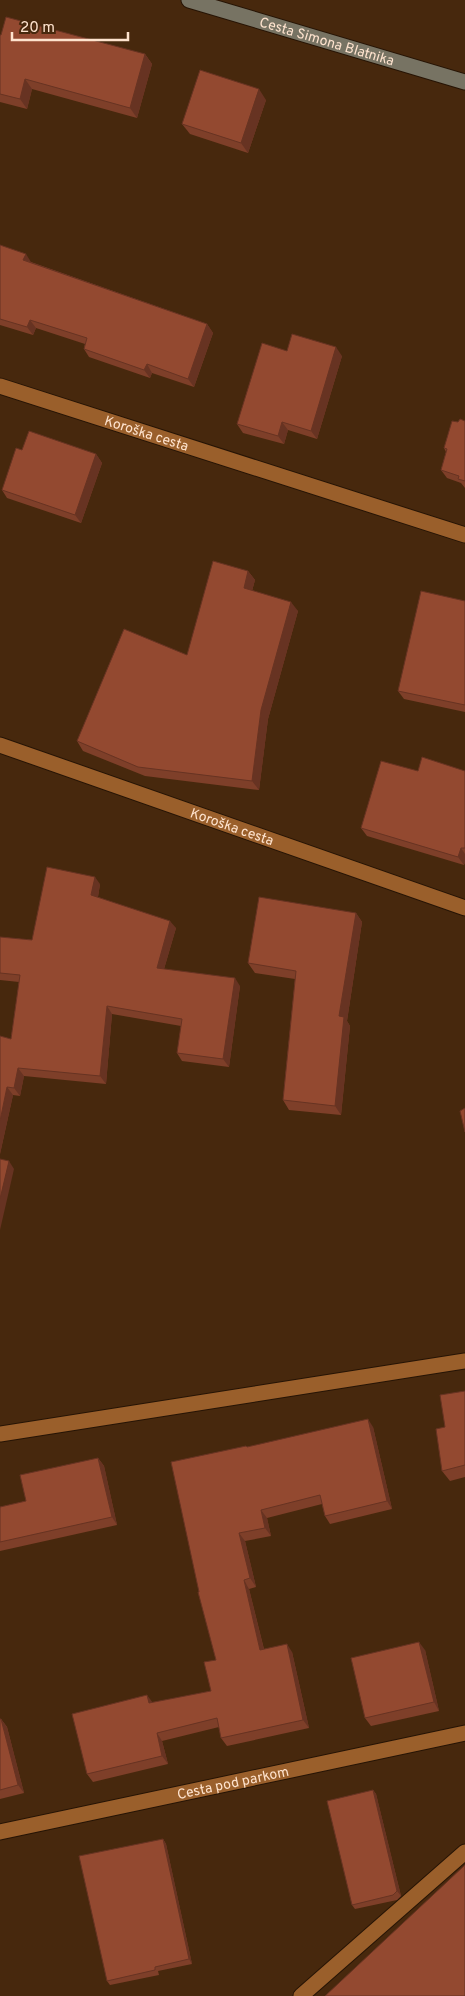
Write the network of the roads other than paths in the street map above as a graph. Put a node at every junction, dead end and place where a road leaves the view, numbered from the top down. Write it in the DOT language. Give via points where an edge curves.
graph roads {
  1 [pos="189,0"];
  2 [pos="465,82"];
  3 [pos="0,386"];
  4 [pos="465,535"];
  5 [pos="0,745"];
  6 [pos="465,908"];
  7 [pos="465,1361"];
  8 [pos="0,1434"];
  9 [pos="465,1733"];
  10 [pos="0,1832"];
  11 [pos="465,1852"];
  12 [pos="301,1996"];
  1 -- 2 [label="street, Cesta Simona Blatnika"];
  3 -- 4 [label="street, Koroška cesta"];
  5 -- 6 [label="street, Koroška cesta"];
  7 -- 8 [label="street"];
  9 -- 10 [label="street, Cesta pod parkom"];
  11 -- 12 [label="street"];
}
